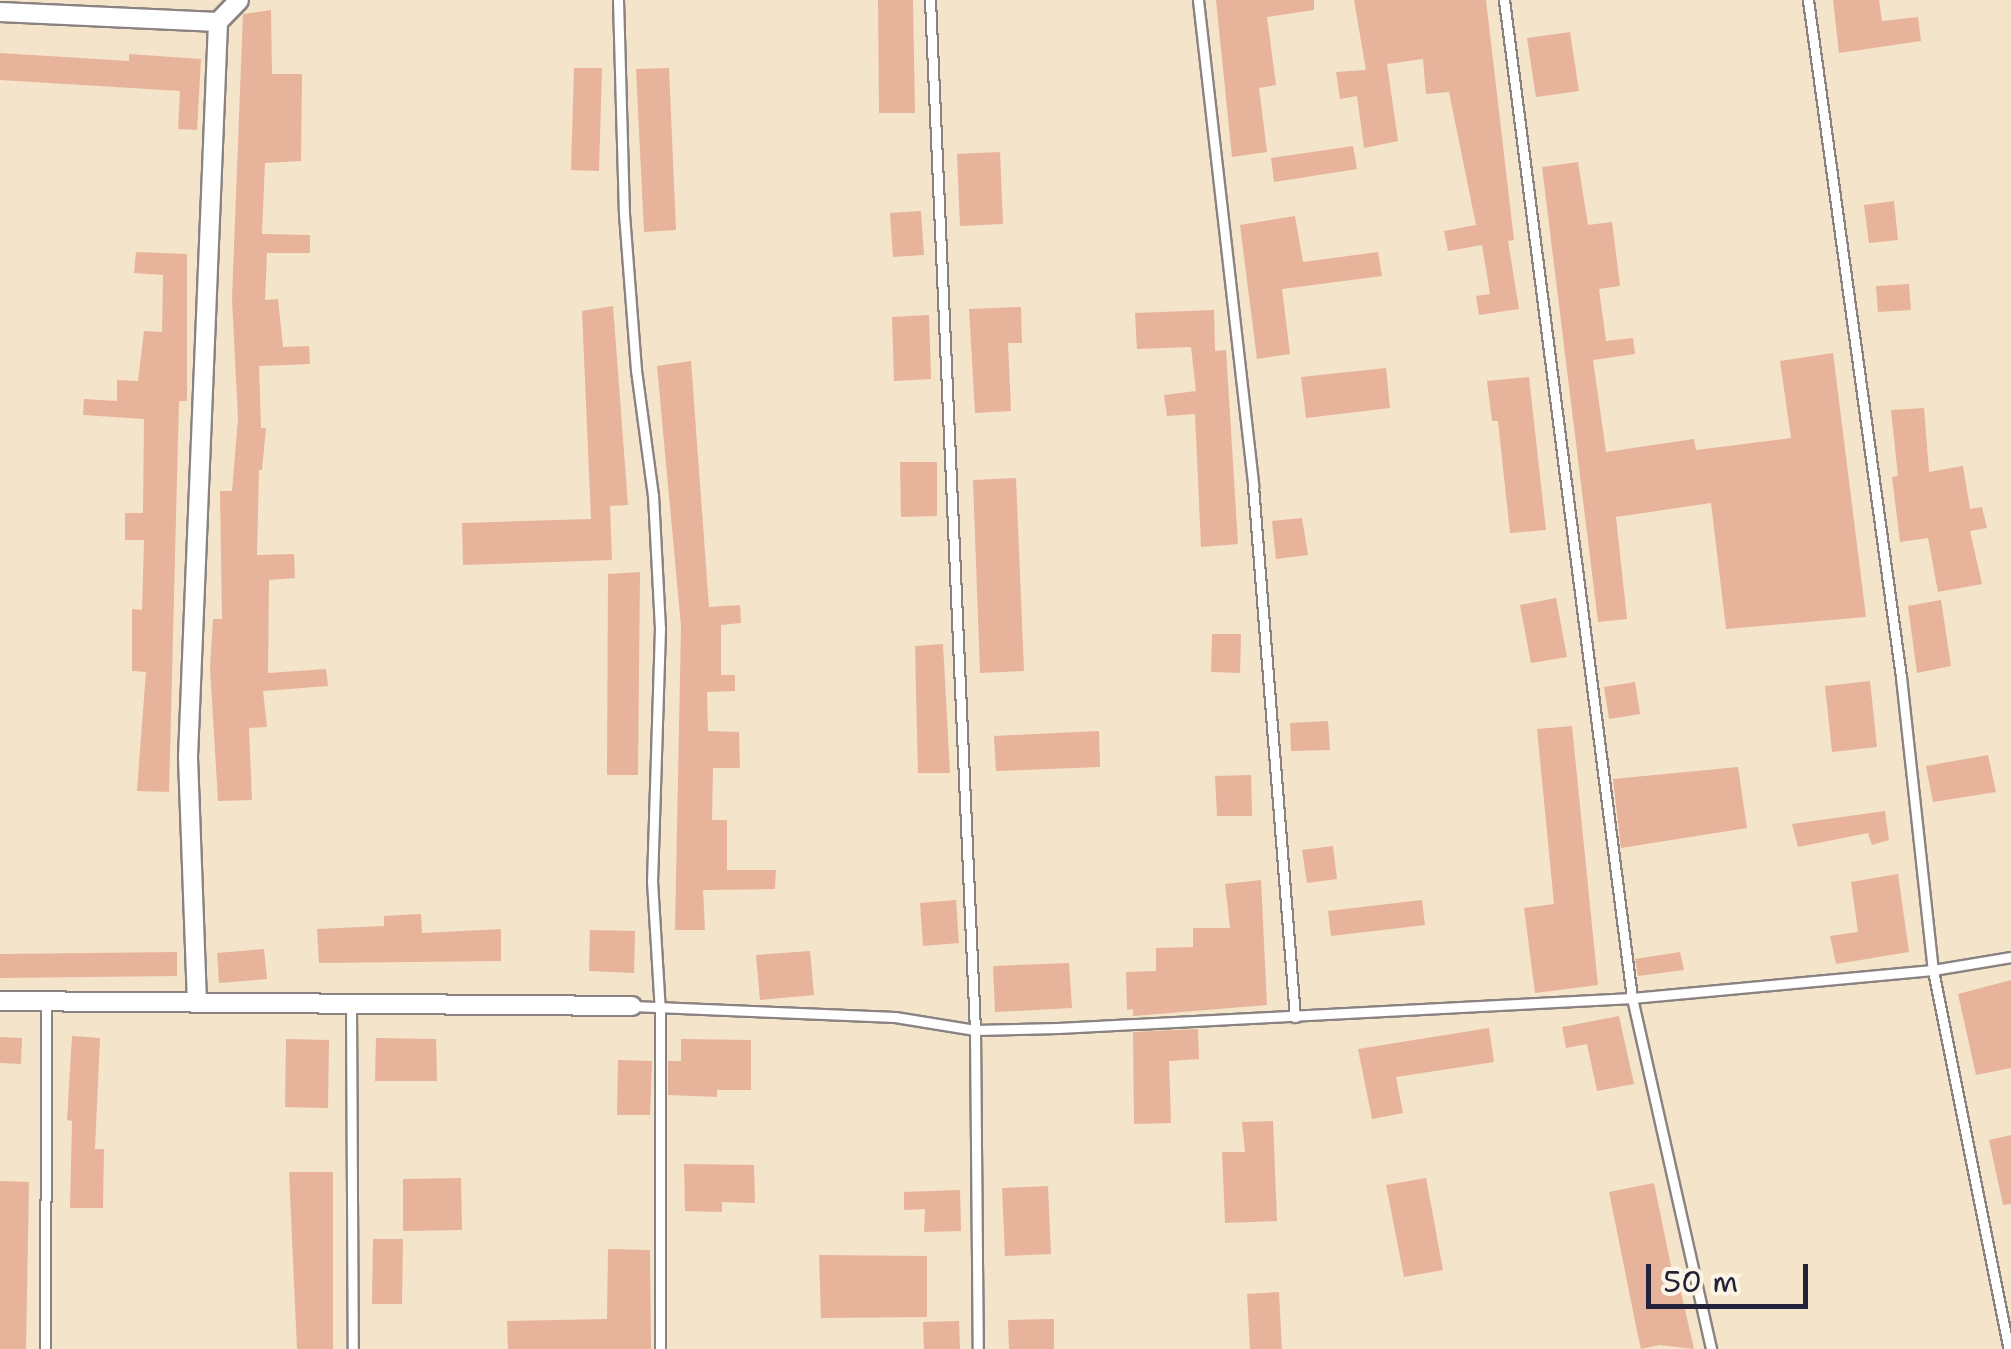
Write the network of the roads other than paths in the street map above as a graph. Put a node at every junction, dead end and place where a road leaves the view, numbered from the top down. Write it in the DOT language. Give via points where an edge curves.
graph roads {
  1 [pos="239,0"];
  2 [pos="618,0"];
  3 [pos="930,0"];
  4 [pos="1198,0"];
  5 [pos="1504,0"];
  6 [pos="1808,0"];
  7 [pos="0,12"];
  8 [pos="218,22"];
  9 [pos="2011,957"];
  10 [pos="1933,970"];
  11 [pos="1632,998"];
  12 [pos="0,1001"];
  13 [pos="46,1003"];
  14 [pos="197,1003"];
  15 [pos="351,1004"];
  16 [pos="632,1006"];
  17 [pos="660,1011"];
  18 [pos="1295,1017"];
  19 [pos="975,1030"];
  20 [pos="45,1349"];
  21 [pos="353,1349"];
  22 [pos="660,1349"];
  23 [pos="978,1349"];
  24 [pos="1710,1349"];
  25 [pos="2009,1349"];
  1 -- 8 [label="street"];
  2 -- 17 [label="lane" via="622,197 658,563 652,880"];
  3 -- 19 [label="lane"];
  4 -- 18 [label="lane" via="1253,486"];
  5 -- 11 [label="lane"];
  6 -- 10 [label="lane" via="1901,677"];
  7 -- 8 [label="street"];
  8 -- 14 [label="street" via="188,757"];
  9 -- 10 [label="lane"];
  10 -- 11 [label="lane"];
  10 -- 25 [label="lane"];
  11 -- 18 [label="lane"];
  11 -- 24 [label="lane"];
  12 -- 13 [label="street"];
  13 -- 14 [label="street"];
  13 -- 20 [label="lane"];
  14 -- 15 [label="street"];
  15 -- 16 [label="street"];
  15 -- 21 [label="lane"];
  16 -- 17 [label="lane"];
  17 -- 19 [label="lane" via="895,1017"];
  17 -- 22 [label="lane"];
  18 -- 19 [label="lane"];
  19 -- 23 [label="lane"];
}
